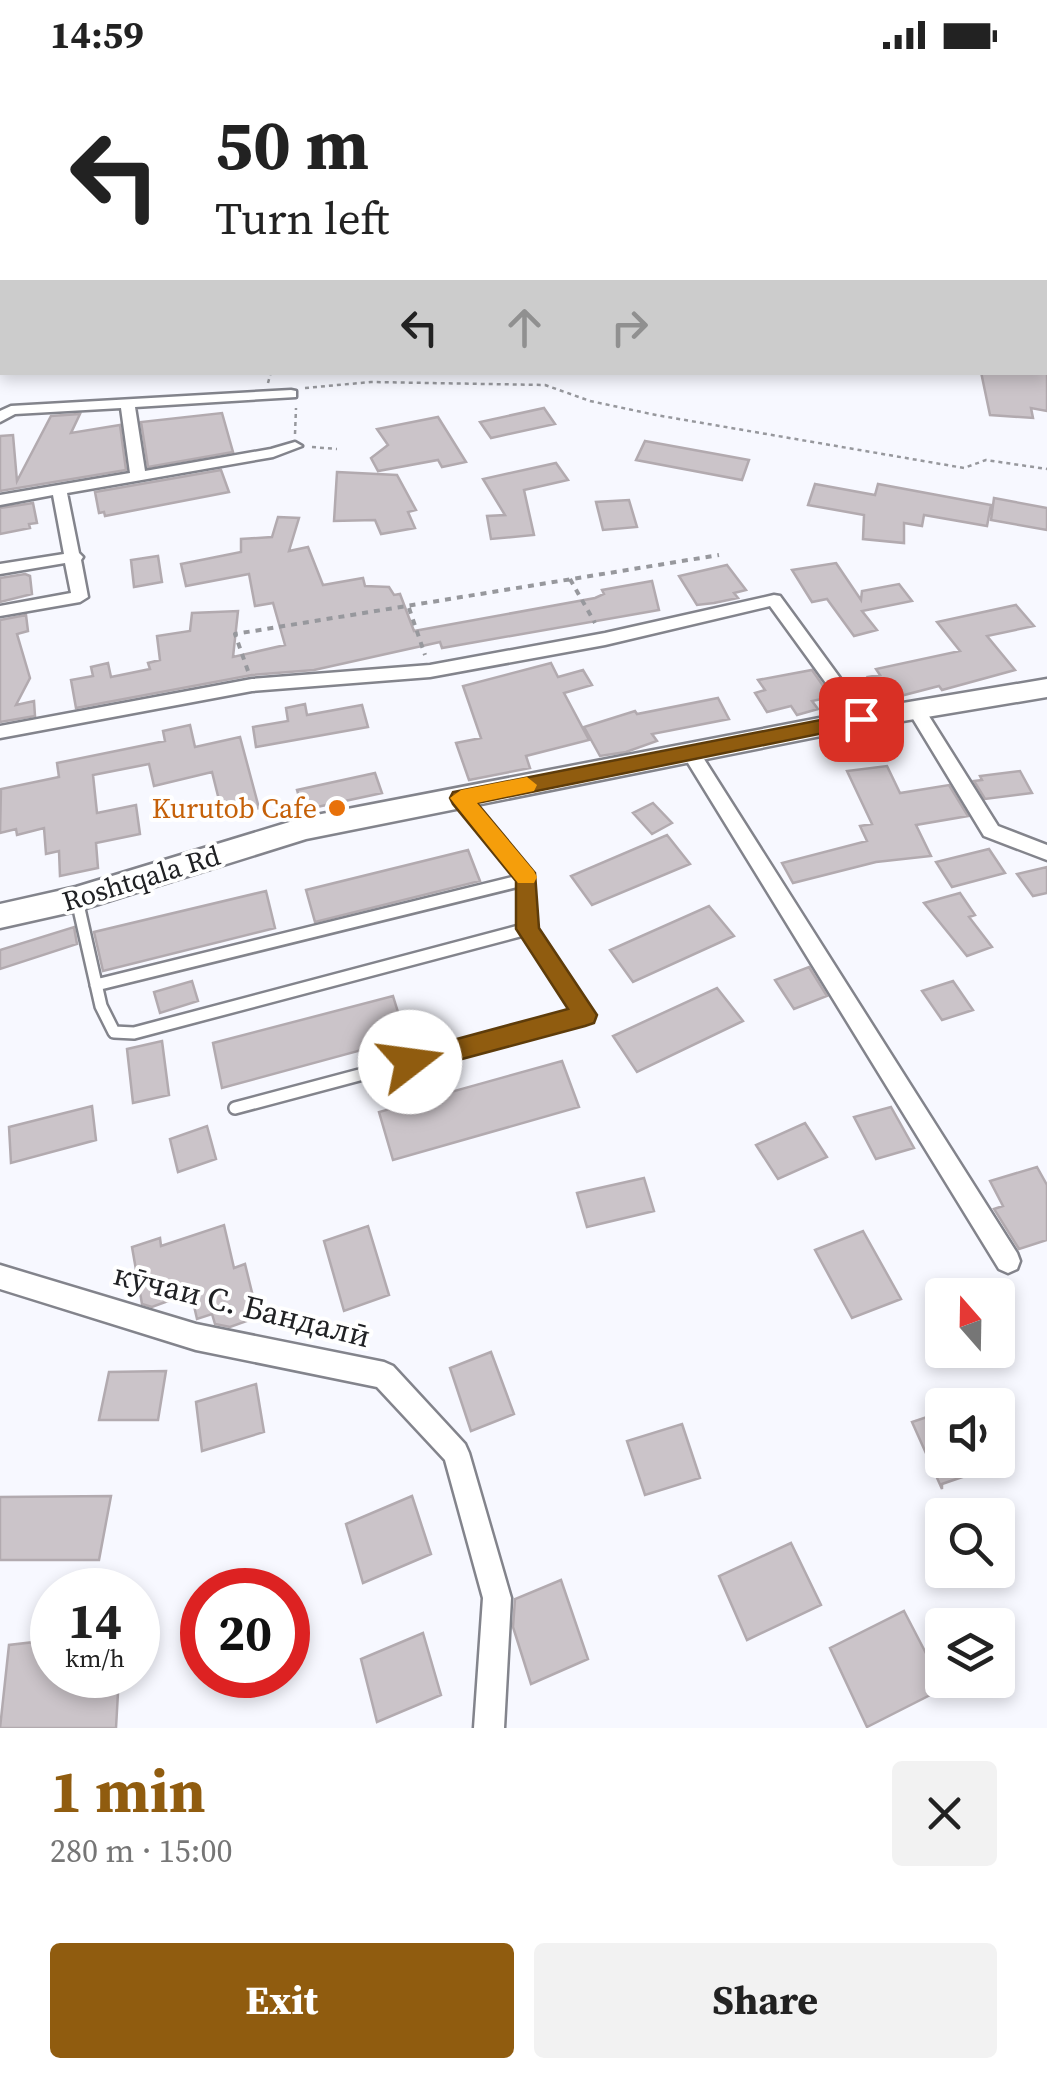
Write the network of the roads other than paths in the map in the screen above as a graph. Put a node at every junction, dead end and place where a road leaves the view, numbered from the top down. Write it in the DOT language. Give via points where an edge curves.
graph roads {
  1 [pos="291,392"];
  2 [pos="127,402"];
  3 [pos="0,418"];
  4 [pos="295,446"];
  5 [pos="138,476"];
  6 [pos="59,490"];
  7 [pos="0,500"];
  8 [pos="75,557"];
  9 [pos="0,569"];
  10 [pos="0,611"];
  11 [pos="1047,688"];
  12 [pos="916,709"];
  13 [pos="861,719"];
  14 [pos="0,732"];
  15 [pos="691,753"];
  16 [pos="461,798"];
  17 [pos="1047,853"];
  18 [pos="527,879"];
  19 [pos="76,899"];
  20 [pos="0,916"];
  21 [pos="528,929"];
  22 [pos="96,985"];
  23 [pos="234,1108"];
  24 [pos="1008,1261"];
  25 [pos="0,1277"];
  26 [pos="489,1728"];
  1 -- 2 [label="street"];
  2 -- 3 [label="street" via="11,410"];
  2 -- 5 [label="street"];
  4 -- 5 [label="street"];
  5 -- 6 [label="street"];
  6 -- 7 [label="street"];
  6 -- 8 [label="street"];
  8 -- 9 [label="street"];
  8 -- 10 [label="street" via="80,597"];
  11 -- 12 [label="main road, Roshtqala Rd"];
  12 -- 13 [label="main road, Roshtqala Rd"];
  12 -- 17 [label="street" via="991,830"];
  13 -- 14 [label="street" via="774,600 430,671 252,685"];
  13 -- 15 [label="main road, Roshtqala Rd"];
  15 -- 16 [label="main road, Roshtqala Rd"];
  15 -- 24 [label="street"];
  16 -- 18 [label="lane"];
  16 -- 19 [label="main road, Roshtqala Rd" via="306,828"];
  18 -- 21 [label="lane"];
  18 -- 22 [label="lane"];
  19 -- 20 [label="main road, Roshtqala Rd"];
  19 -- 22 [label="lane"];
  21 -- 22 [label="lane" via="134,1033 114,1032"];
  21 -- 23 [label="lane" via="585,1015"];
  25 -- 26 [label="street, кӯчаи С. Бандалӣ" via="196,1336 384,1375 456,1453 497,1598"];
}
